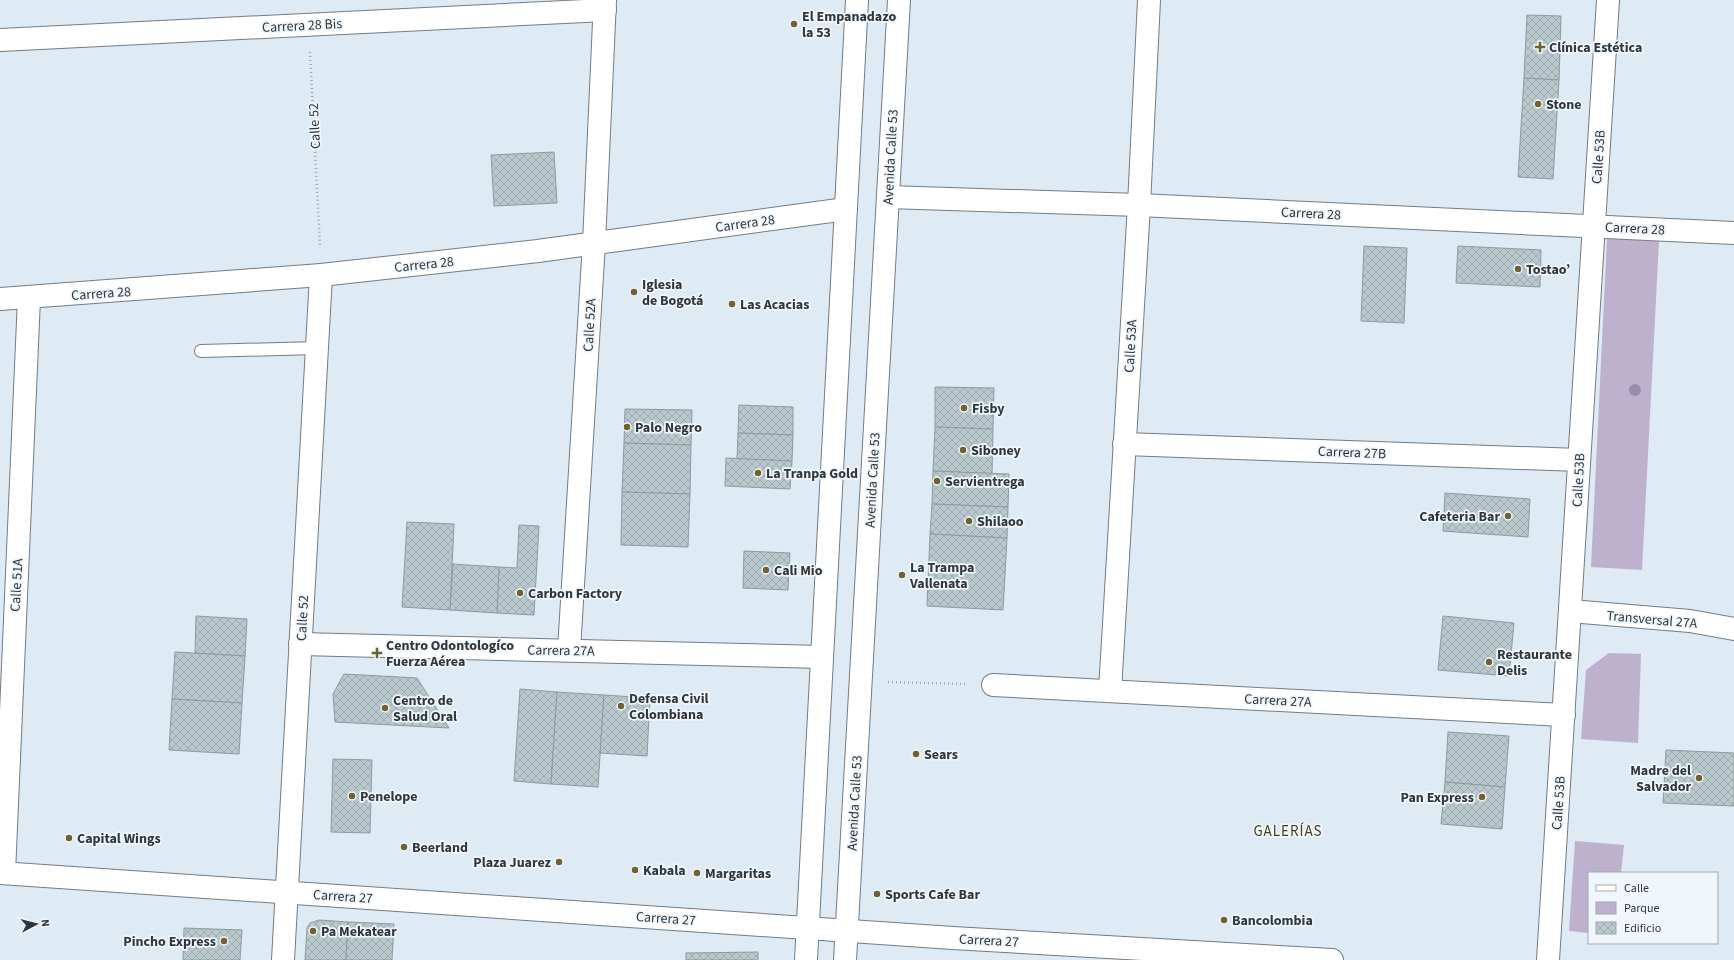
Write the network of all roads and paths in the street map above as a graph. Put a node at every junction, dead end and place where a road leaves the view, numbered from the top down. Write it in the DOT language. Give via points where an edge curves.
graph roads {
  1 [pos="856,0"];
  2 [pos="899,0"];
  3 [pos="1149,0"];
  4 [pos="1608,0"];
  5 [pos="605,5"];
  6 [pos="309,25"];
  7 [pos="0,40"];
  8 [pos="888,197"];
  9 [pos="1139,205"];
  10 [pos="846,209"];
  11 [pos="1594,226"];
  12 [pos="1734,233"];
  13 [pos="594,243"];
  14 [pos="320,251"];
  15 [pos="321,275"];
  16 [pos="29,298"];
  17 [pos="0,299"];
  18 [pos="317,348"];
  19 [pos="201,351"];
  20 [pos="1124,444"];
  21 [pos="1579,460"];
  22 [pos="1570,612"];
  23 [pos="1734,629"];
  24 [pos="300,644"];
  25 [pos="569,650"];
  26 [pos="822,657"];
  27 [pos="860,681"];
  28 [pos="993,685"];
  29 [pos="1110,691"];
  30 [pos="1564,715"];
  31 [pos="2,873"];
  32 [pos="287,892"];
  33 [pos="808,928"];
  34 [pos="847,930"];
  35 [pos="283,960"];
  36 [pos="806,960"];
  37 [pos="845,960"];
  38 [pos="1332,960"];
  39 [pos="1548,960"];
  1 -- 10 [label="street"];
  2 -- 8 [label="street, Avenida Calle 53"];
  3 -- 9 [label="street, Calle 53A"];
  4 -- 11 [label="street, Calle 53B"];
  5 -- 6 [label="street, Carrera 28 Bis"];
  5 -- 13 [label="street, Calle 52A"];
  6 -- 7 [label="street, Carrera 28 Bis"];
  6 -- 14 [label="path, Calle 52"];
  8 -- 9 [label="street, Carrera 28"];
  8 -- 27 [label="street, Avenida Calle 53"];
  9 -- 11 [label="street, Carrera 28"];
  9 -- 20 [label="street, Calle 53A"];
  10 -- 13 [label="street, Carrera 28"];
  10 -- 26 [label="street"];
  11 -- 12 [label="street, Carrera 28"];
  11 -- 21 [label="street, Calle 53B"];
  13 -- 15 [label="street, Carrera 28"];
  13 -- 25 [label="street, Calle 52A"];
  15 -- 16 [label="street, Carrera 28"];
  15 -- 18 [label="street, Calle 52"];
  16 -- 17 [label="street, Carrera 28"];
  16 -- 31 [label="street, Calle 51A"];
  18 -- 19 [label="lane"];
  18 -- 24 [label="street, Calle 52"];
  20 -- 21 [label="street, Carrera 27B"];
  20 -- 29 [label="street, Calle 53A"];
  21 -- 22 [label="street, Calle 53B"];
  22 -- 23 [label="street, Transversal 27A" via="1690,621"];
  22 -- 30 [label="street, Calle 53B"];
  24 -- 25 [label="street, Carrera 27A"];
  24 -- 32 [label="street, Calle 52"];
  25 -- 26 [label="street, Carrera 27A"];
  26 -- 33 [label="street"];
  27 -- 28 [label="path"];
  27 -- 34 [label="street, Avenida Calle 53"];
  28 -- 29 [label="street, Carrera 27A"];
  29 -- 30 [label="street, Carrera 27A"];
  30 -- 39 [label="street, Calle 53B"];
  31 -- 32 [label="street, Carrera 27"];
  32 -- 33 [label="street, Carrera 27"];
  32 -- 35 [label="street, Calle 52"];
  33 -- 34 [label="street, Carrera 27"];
  33 -- 36 [label="street"];
  34 -- 37 [label="street, Avenida Calle 53"];
  34 -- 38 [label="street, Carrera 27"];
}
